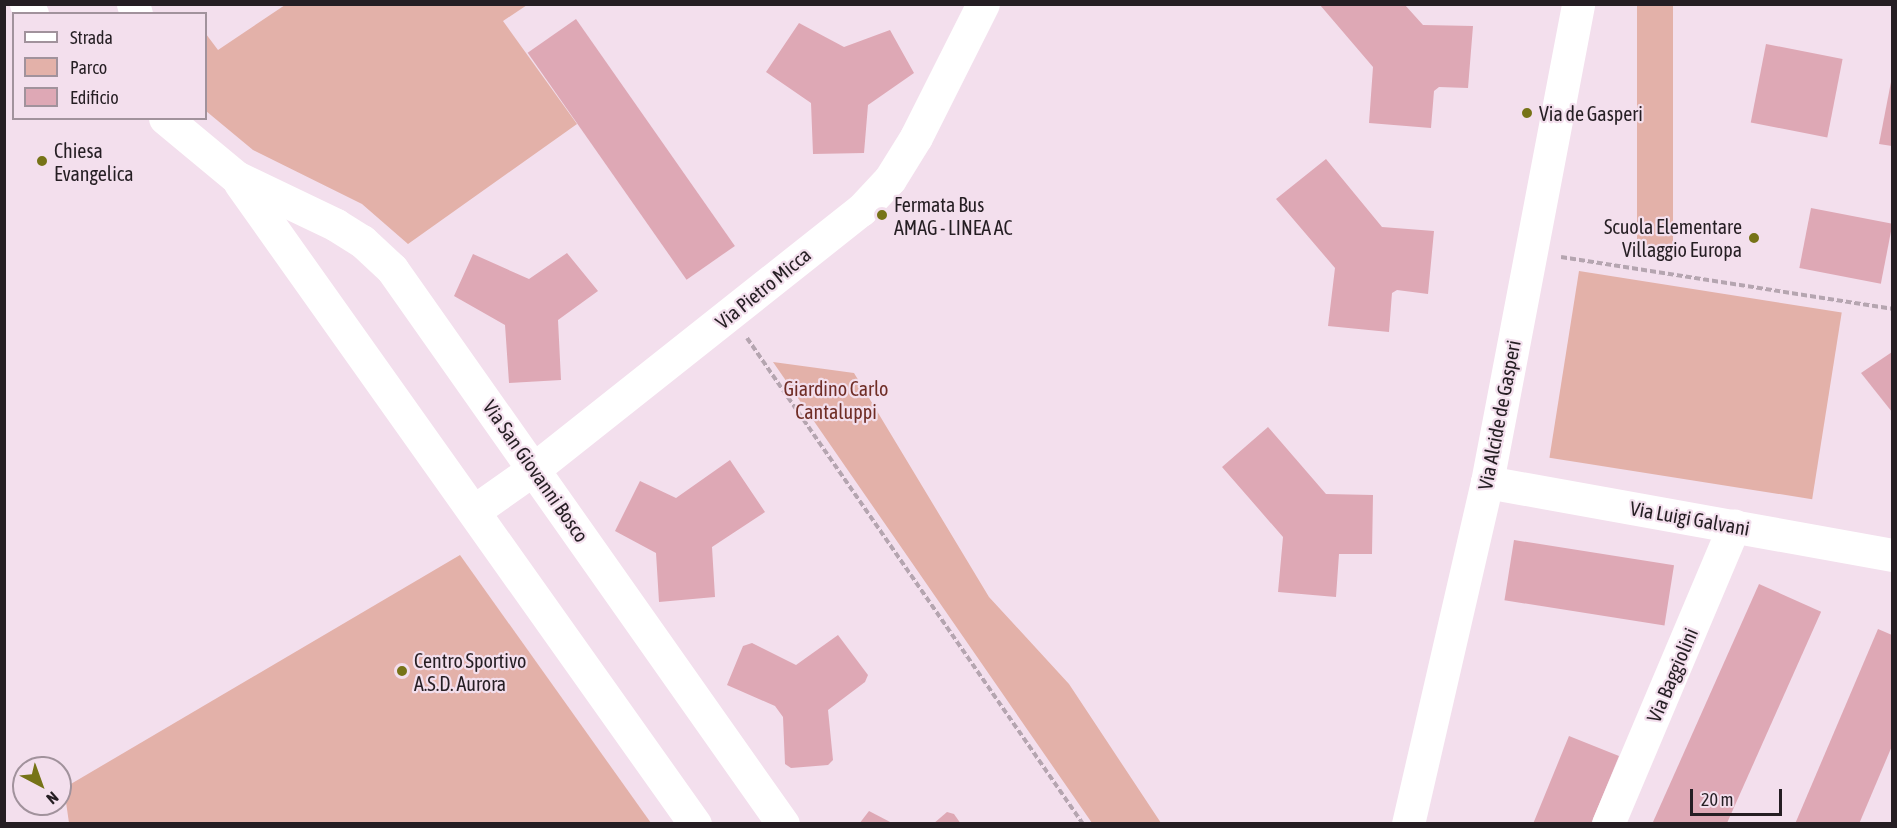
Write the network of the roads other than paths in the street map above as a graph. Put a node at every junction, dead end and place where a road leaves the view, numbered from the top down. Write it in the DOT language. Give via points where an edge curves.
graph roads {
  1 [pos="982,4"];
  2 [pos="1578,4"];
  3 [pos="170,121"];
  4 [pos="236,177"];
  5 [pos="535,468"];
  6 [pos="1487,482"];
  7 [pos="474,511"];
  8 [pos="1734,526"];
  9 [pos="1893,555"];
  10 [pos="695,824"];
  11 [pos="783,824"];
  12 [pos="1408,824"];
  13 [pos="1608,824"];
  1 -- 5 [label="street, Via Pietro Micca" via="890,179 861,210"];
  2 -- 6 [label="street, Via Alcide de Gasperi"];
  3 -- 4 [label="street, Via San Giovanni Bosco"];
  4 -- 5 [label="street, Via San Giovanni Bosco" via="336,225 382,259"];
  4 -- 7 [label="street, Via San Giovanni Bosco"];
  5 -- 7 [label="street, Via Pietro Micca"];
  5 -- 11 [label="street, Via San Giovanni Bosco"];
  6 -- 8 [label="street, Via Luigi Galvani"];
  6 -- 12 [label="street, Via Alcide de Gasperi"];
  7 -- 10 [label="street, Via San Giovanni Bosco"];
  8 -- 9 [label="street, Via Luigi Galvani"];
  8 -- 13 [label="street, Via Baggiolini"];
}
